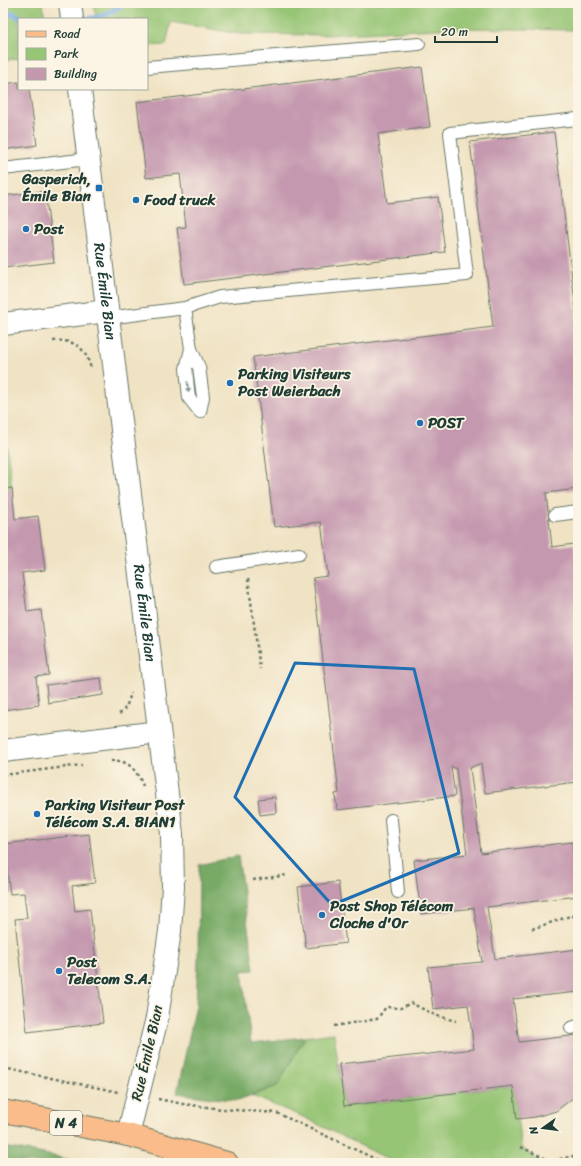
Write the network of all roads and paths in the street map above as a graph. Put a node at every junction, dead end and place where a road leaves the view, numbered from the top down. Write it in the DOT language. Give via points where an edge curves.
graph roads {
  1 [pos="70,3"];
  2 [pos="72,18"];
  3 [pos="419,44"];
  4 [pos="148,67"];
  5 [pos="80,90"];
  6 [pos="578,124"];
  7 [pos="88,159"];
  8 [pos="3,169"];
  9 [pos="185,308"];
  10 [pos="107,314"];
  11 [pos="3,324"];
  12 [pos="52,342"];
  13 [pos="93,374"];
  14 [pos="200,417"];
  15 [pos="578,512"];
  16 [pos="555,515"];
  17 [pos="299,554"];
  18 [pos="246,563"];
  19 [pos="216,567"];
  20 [pos="260,669"];
  21 [pos="130,687"];
  22 [pos="117,715"];
  23 [pos="159,732"];
  24 [pos="3,751"];
  25 [pos="106,762"];
  26 [pos="90,764"];
  27 [pos="3,775"];
  28 [pos="145,793"];
  29 [pos="391,820"];
  30 [pos="288,875"];
  31 [pos="253,880"];
  32 [pos="398,892"];
  33 [pos="578,916"];
  34 [pos="532,929"];
  35 [pos="456,1021"];
  36 [pos="334,1026"];
  37 [pos="3,1068"];
  38 [pos="113,1091"];
  39 [pos="128,1092"];
  40 [pos="3,1111"];
  41 [pos="128,1135"];
  42 [pos="521,1147"];
  43 [pos="578,1155"];
  44 [pos="227,1163"];
  45 [pos="384,1163"];
  1 -- 2 [label="street"];
  3 -- 4 [label="lane"];
  5 -- 7 [label="street, Rue Émile Bian"];
  6 -- 9 [label="lane" via="577,119 450,133 467,275 220,297"];
  7 -- 8 [label="lane"];
  7 -- 10 [label="street, Rue Émile Bian"];
  9 -- 10 [label="lane"];
  9 -- 14 [label="lane" via="191,349 186,369 189,398"];
  10 -- 11 [label="street"];
  10 -- 23 [label="street, Rue Émile Bian"];
  12 -- 13 [label="path" via="66,341 76,344 84,351"];
  15 -- 16 [label="lane"];
  17 -- 18 [label="lane"];
  18 -- 19 [label="lane"];
  18 -- 20 [label="path"];
  21 -- 22 [label="path" via="131,694 127,704"];
  23 -- 24 [label="street"];
  23 -- 39 [label="street, Rue Émile Bian" via="172,834 173,887 170,931 156,1018"];
  25 -- 28 [label="path" via="126,763 138,772"];
  26 -- 27 [label="path"];
  29 -- 32 [label="lane"];
  30 -- 31 [label="path"];
  33 -- 34 [label="path" via="570,916"];
  35 -- 36 [label="path" via="436,1016 411,1003 402,1008 386,1007 378,1019"];
  37 -- 38 [label="path"];
  38 -- 39 [label="path"];
  38 -- 39 [label="path"];
  39 -- 41 [label="street, Rue Émile Bian"];
  39 -- 45 [label="path" via="183,1104 277,1113"];
  40 -- 41 [label="main road, N 4"];
  41 -- 44 [label="main road, N 4"];
  42 -- 43 [label="path" via="550,1161"];
}
